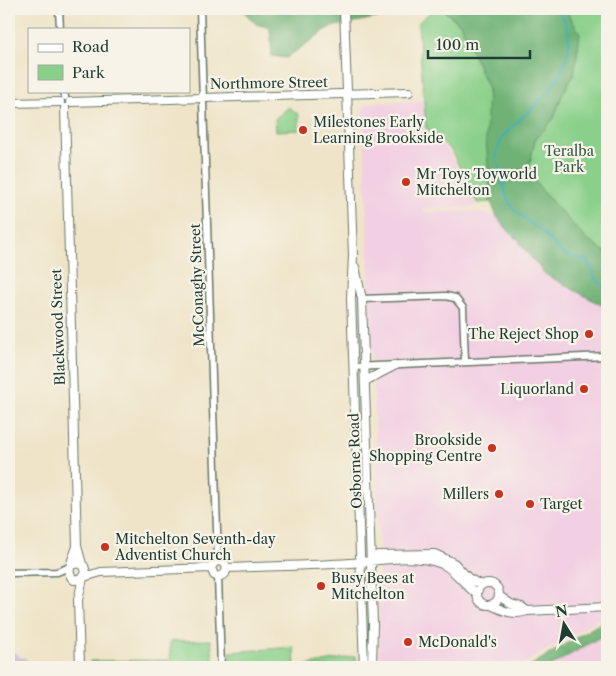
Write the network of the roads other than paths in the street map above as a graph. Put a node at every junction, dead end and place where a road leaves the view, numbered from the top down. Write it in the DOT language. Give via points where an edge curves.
graph roads {
  1 [pos="59,9"];
  2 [pos="200,9"];
  3 [pos="344,9"];
  4 [pos="60,28"];
  5 [pos="409,92"];
  6 [pos="346,93"];
  7 [pos="203,97"];
  8 [pos="65,100"];
  9 [pos="9,103"];
  10 [pos="353,255"];
  11 [pos="362,299"];
  12 [pos="607,356"];
  13 [pos="465,362"];
  14 [pos="394,366"];
  15 [pos="354,367"];
  16 [pos="364,367"];
  17 [pos="365,382"];
  18 [pos="77,546"];
  19 [pos="371,559"];
  20 [pos="218,561"];
  21 [pos="360,562"];
  22 [pos="83,565"];
  23 [pos="71,566"];
  24 [pos="211,568"];
  25 [pos="227,568"];
  26 [pos="56,572"];
  27 [pos="101,572"];
  28 [pos="9,573"];
  29 [pos="71,577"];
  30 [pos="84,577"];
  31 [pos="218,577"];
  32 [pos="481,585"];
  33 [pos="477,594"];
  34 [pos="499,596"];
  35 [pos="78,600"];
  36 [pos="492,605"];
  37 [pos="607,607"];
  38 [pos="527,611"];
  39 [pos="80,667"];
  40 [pos="221,667"];
  41 [pos="364,667"];
  42 [pos="372,667"];
  1 -- 4 [label="street"];
  2 -- 7 [label="street, McConaghy Street"];
  3 -- 6 [label="street, Osborne Road"];
  5 -- 6 [label="street, Northmore Street"];
  6 -- 7 [label="street, Northmore Street"];
  6 -- 10 [label="street, Osborne Road"];
  7 -- 8 [label="street, Northmore Street"];
  7 -- 20 [label="street, McConaghy Street"];
  8 -- 9 [label="street, Northmore Street"];
  8 -- 18 [label="street, Blackwood Street"];
  10 -- 11 [label="street, Osborne Road"];
  10 -- 15 [label="street, Osborne Road"];
  11 -- 13 [label="street" via="455,298 462,308"];
  11 -- 16 [label="street, Osborne Road"];
  12 -- 13 [label="street"];
  13 -- 14 [label="street"];
  14 -- 16 [label="street"];
  14 -- 17 [label="street"];
  15 -- 16 [label="street"];
  15 -- 21 [label="street, Osborne Road"];
  16 -- 17 [label="street, Osborne Road"];
  17 -- 19 [label="street, Osborne Road"];
  18 -- 22 [label="street, Blackwood Street"];
  18 -- 23 [label="street, Blackwood Street"];
  19 -- 21 [label="street"];
  19 -- 32 [label="street" via="388,554 435,554 454,563 468,578"];
  19 -- 33 [label="street" via="418,559 440,563"];
  19 -- 42 [label="street, Osborne Road"];
  20 -- 24 [label="street"];
  20 -- 25 [label="street" via="224,562"];
  21 -- 25 [label="street"];
  21 -- 41 [label="street, Osborne Road"];
  22 -- 23 [label="street"];
  22 -- 27 [label="street"];
  22 -- 30 [label="street"];
  23 -- 26 [label="street"];
  23 -- 29 [label="street"];
  24 -- 27 [label="street"];
  24 -- 31 [label="street"];
  25 -- 31 [label="street" via="224,575"];
  26 -- 28 [label="street"];
  26 -- 29 [label="street"];
  27 -- 30 [label="street"];
  29 -- 30 [label="street" via="77,580"];
  29 -- 35 [label="street"];
  30 -- 35 [label="street"];
  31 -- 40 [label="street"];
  32 -- 33 [label="street"];
  32 -- 34 [label="street" via="494,585"];
  33 -- 36 [label="street" via="482,603"];
  34 -- 36 [label="street"];
  34 -- 38 [label="street"];
  35 -- 39 [label="street"];
  36 -- 38 [label="street" via="513,613"];
  37 -- 38 [label="street"];
}
